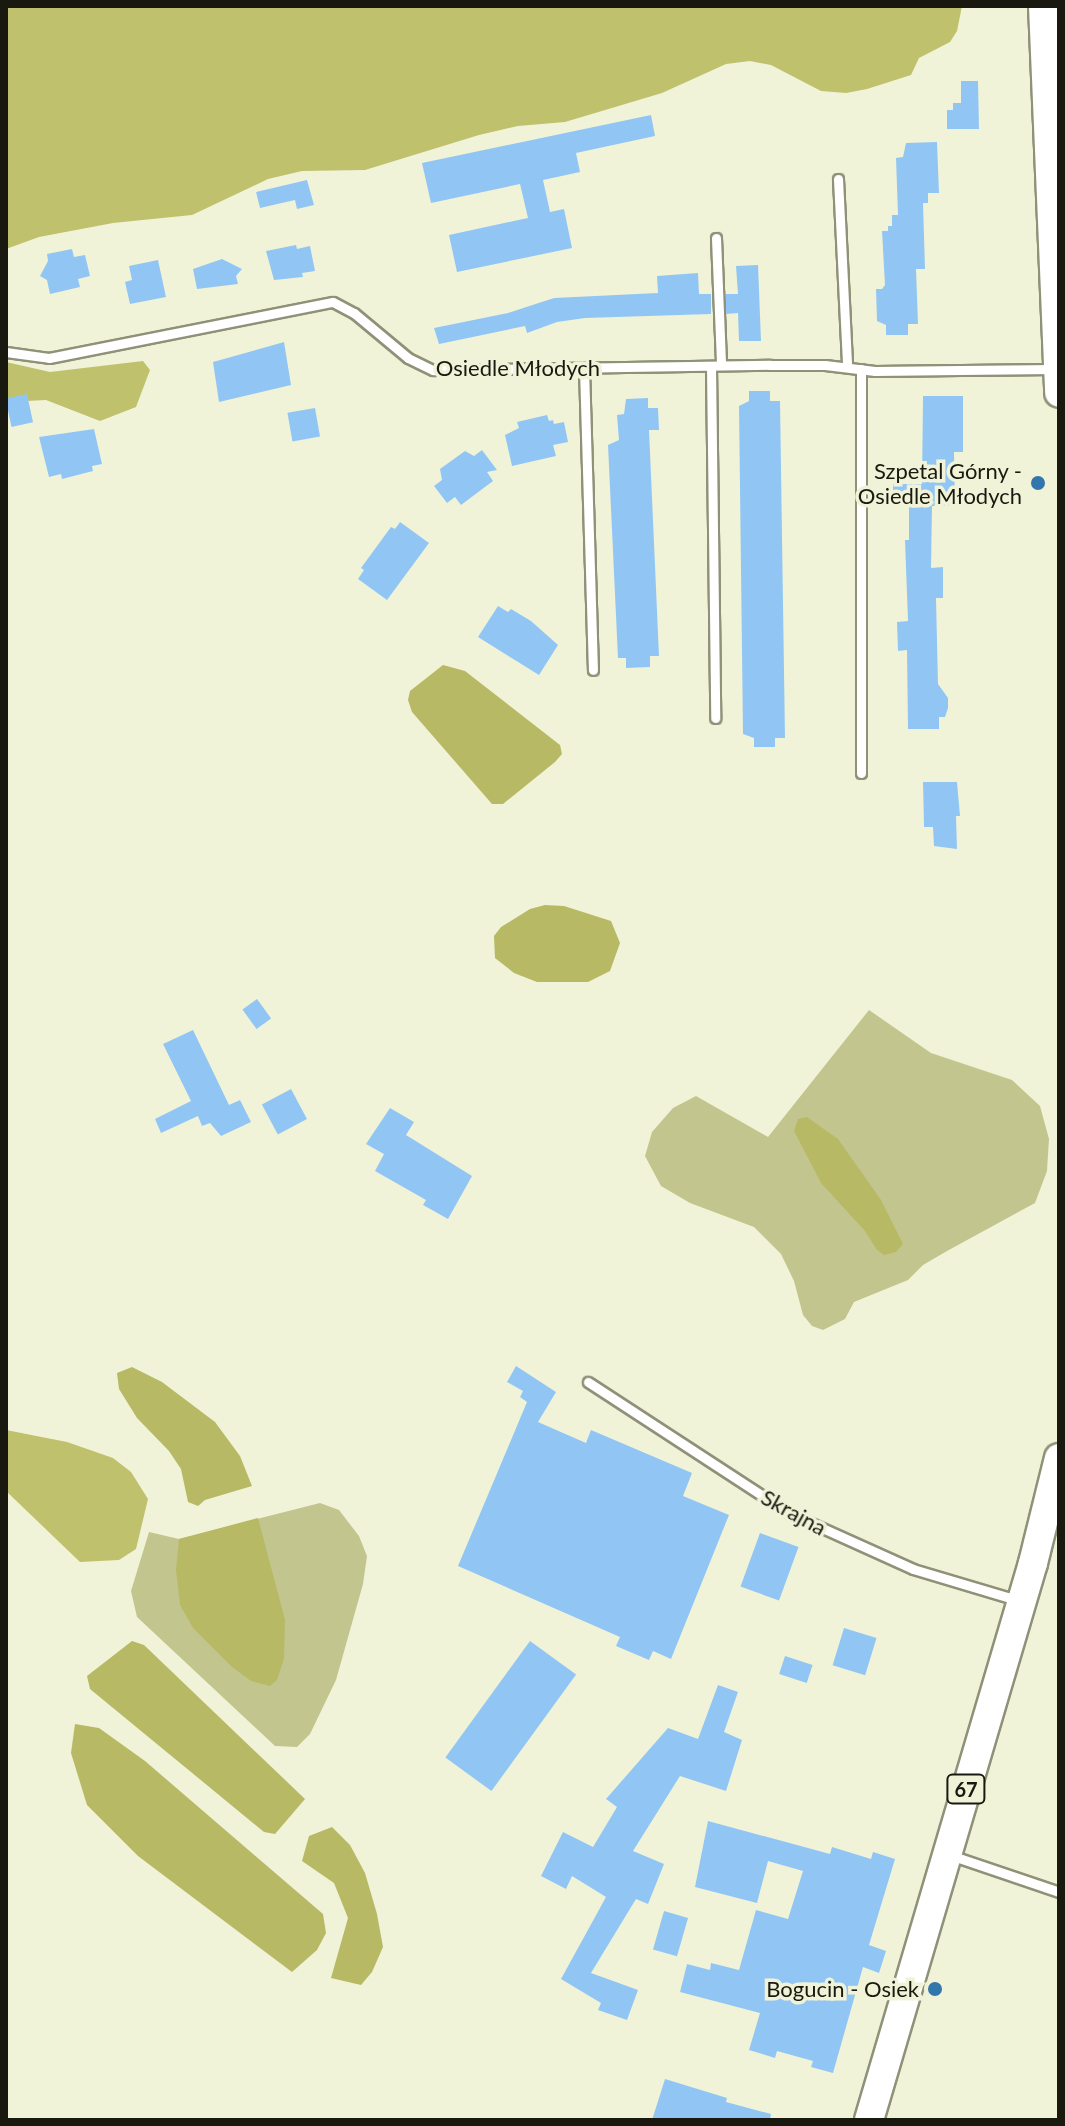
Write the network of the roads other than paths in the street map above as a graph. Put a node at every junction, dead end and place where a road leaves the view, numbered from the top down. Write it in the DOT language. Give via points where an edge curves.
graph roads {
  1 [pos="1043,6"];
  2 [pos="838,179"];
  3 [pos="716,238"];
  4 [pos="6,352"];
  5 [pos="1058,359"];
  6 [pos="716,366"];
  7 [pos="847,366"];
  8 [pos="584,368"];
  9 [pos="861,369"];
  10 [pos="1059,393"];
  11 [pos="593,670"];
  12 [pos="715,718"];
  13 [pos="861,773"];
  14 [pos="588,1382"];
  15 [pos="1059,1458"];
  16 [pos="1021,1601"];
  17 [pos="947,1854"];
  18 [pos="1059,1892"];
  19 [pos="869,2120"];
  1 -- 5 [label="main road"];
  2 -- 7 [label="lane"];
  3 -- 6 [label="lane"];
  4 -- 8 [label="lane, Osiedle Młodych" via="49,358 333,302 408,358 433,370"];
  5 -- 9 [label="lane, Osiedle Młodych"];
  5 -- 10 [label="main road"];
  6 -- 7 [label="lane, Osiedle Młodych"];
  6 -- 8 [label="lane, Osiedle Młodych"];
  6 -- 12 [label="lane"];
  7 -- 9 [label="lane, Osiedle Młodych"];
  8 -- 11 [label="lane"];
  9 -- 13 [label="lane"];
  14 -- 16 [label="lane, Skrajna" via="789,1513 913,1569"];
  15 -- 16 [label="main road, 67"];
  16 -- 17 [label="main road, 67"];
  17 -- 18 [label="lane"];
  17 -- 19 [label="main road, 67"];
}
